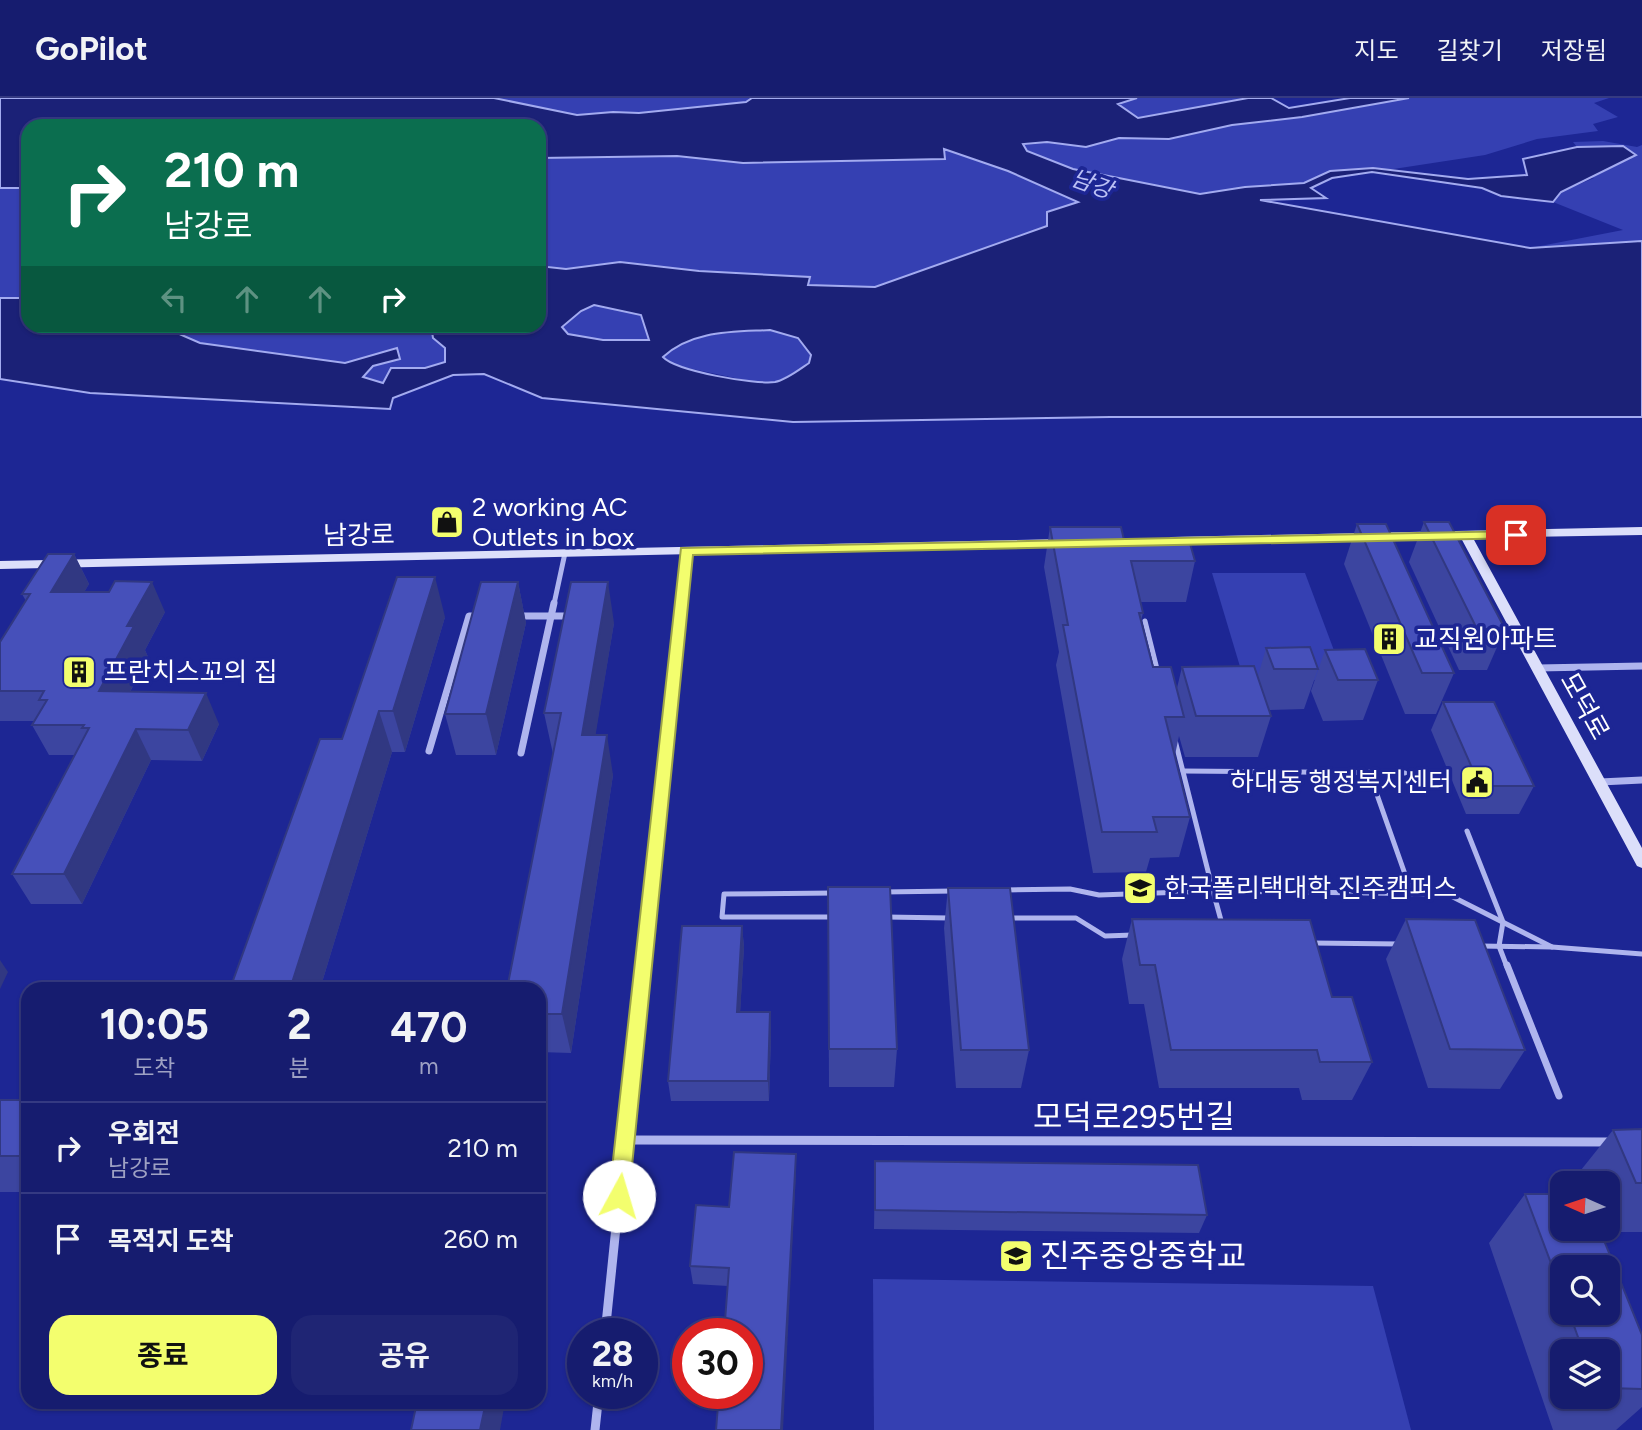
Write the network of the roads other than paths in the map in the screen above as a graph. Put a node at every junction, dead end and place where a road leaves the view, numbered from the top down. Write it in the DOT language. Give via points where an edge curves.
graph roads {
  1 [pos="1642,531"];
  2 [pos="1466,536"];
  3 [pos="1152,542"];
  4 [pos="1084,543"];
  5 [pos="686,551"];
  6 [pos="565,553"];
  7 [pos="0,565"];
  8 [pos="483,616"];
  9 [pos="511,616"];
  10 [pos="552,616"];
  11 [pos="576,616"];
  12 [pos="1145,621"];
  13 [pos="1642,666"];
  14 [pos="1538,668"];
  15 [pos="1161,684"];
  16 [pos="1173,734"];
  17 [pos="429,751"];
  18 [pos="521,753"];
  19 [pos="1183,771"];
  20 [pos="1369,772"];
  21 [pos="1405,773"];
  22 [pos="1642,780"];
  23 [pos="1601,782"];
  24 [pos="1466,831"];
  25 [pos="1642,862"];
  26 [pos="1001,890"];
  27 [pos="959,891"];
  28 [pos="1213,891"];
  29 [pos="848,892"];
  30 [pos="876,892"];
  31 [pos="1412,894"];
  32 [pos="844,917"];
  33 [pos="872,917"];
  34 [pos="953,918"];
  35 [pos="994,918"];
  36 [pos="1503,922"];
  37 [pos="1223,929"];
  38 [pos="1144,935"];
  39 [pos="1308,943"];
  40 [pos="1404,944"];
  41 [pos="1472,946"];
  42 [pos="1499,946"];
  43 [pos="1552,947"];
  44 [pos="1642,954"];
  45 [pos="1559,1096"];
  46 [pos="625,1140"];
  47 [pos="1628,1142"];
  48 [pos="607,1318"];
  49 [pos="597,1409"];
  50 [pos="595,1430"];
  1 -- 2 [label="street"];
  2 -- 3 [label="street"];
  2 -- 14 [label="street, 모덕로"];
  4 -- 5 [label="street, 남강로"];
  5 -- 6 [label="street, 남강로"];
  5 -- 46 [label="street"];
  6 -- 7 [label="street, 남강로"];
  6 -- 10 [label="street"];
  8 -- 17 [label="street" via="470,616"];
  9 -- 10 [label="street"];
  10 -- 11 [label="street"];
  10 -- 18 [label="street"];
  12 -- 15 [label="lane"];
  13 -- 14 [label="street"];
  14 -- 23 [label="street, 모덕로"];
  16 -- 19 [label="lane"];
  19 -- 20 [label="lane"];
  19 -- 28 [label="lane"];
  20 -- 21 [label="lane"];
  20 -- 31 [label="lane"];
  22 -- 23 [label="street"];
  23 -- 25 [label="street, 모덕로"];
  24 -- 36 [label="lane"];
  26 -- 28 [label="lane" via="1070,889 1098,895"];
  27 -- 30 [label="lane"];
  28 -- 31 [label="lane"];
  28 -- 37 [label="lane"];
  29 -- 32 [label="lane" via="724,894 722,917"];
  31 -- 36 [label="lane" via="1447,894"];
  33 -- 34 [label="lane"];
  35 -- 38 [label="lane" via="1076,918 1105,936"];
  36 -- 42 [label="lane"];
  36 -- 43 [label="lane"];
  39 -- 40 [label="lane"];
  41 -- 42 [label="lane"];
  42 -- 43 [label="lane"];
  42 -- 45 [label="lane"];
  43 -- 44 [label="lane"];
  46 -- 47 [label="street, 모덕로295번길"];
  46 -- 48 [label="street"];
  49 -- 50 [label="street"];
}
